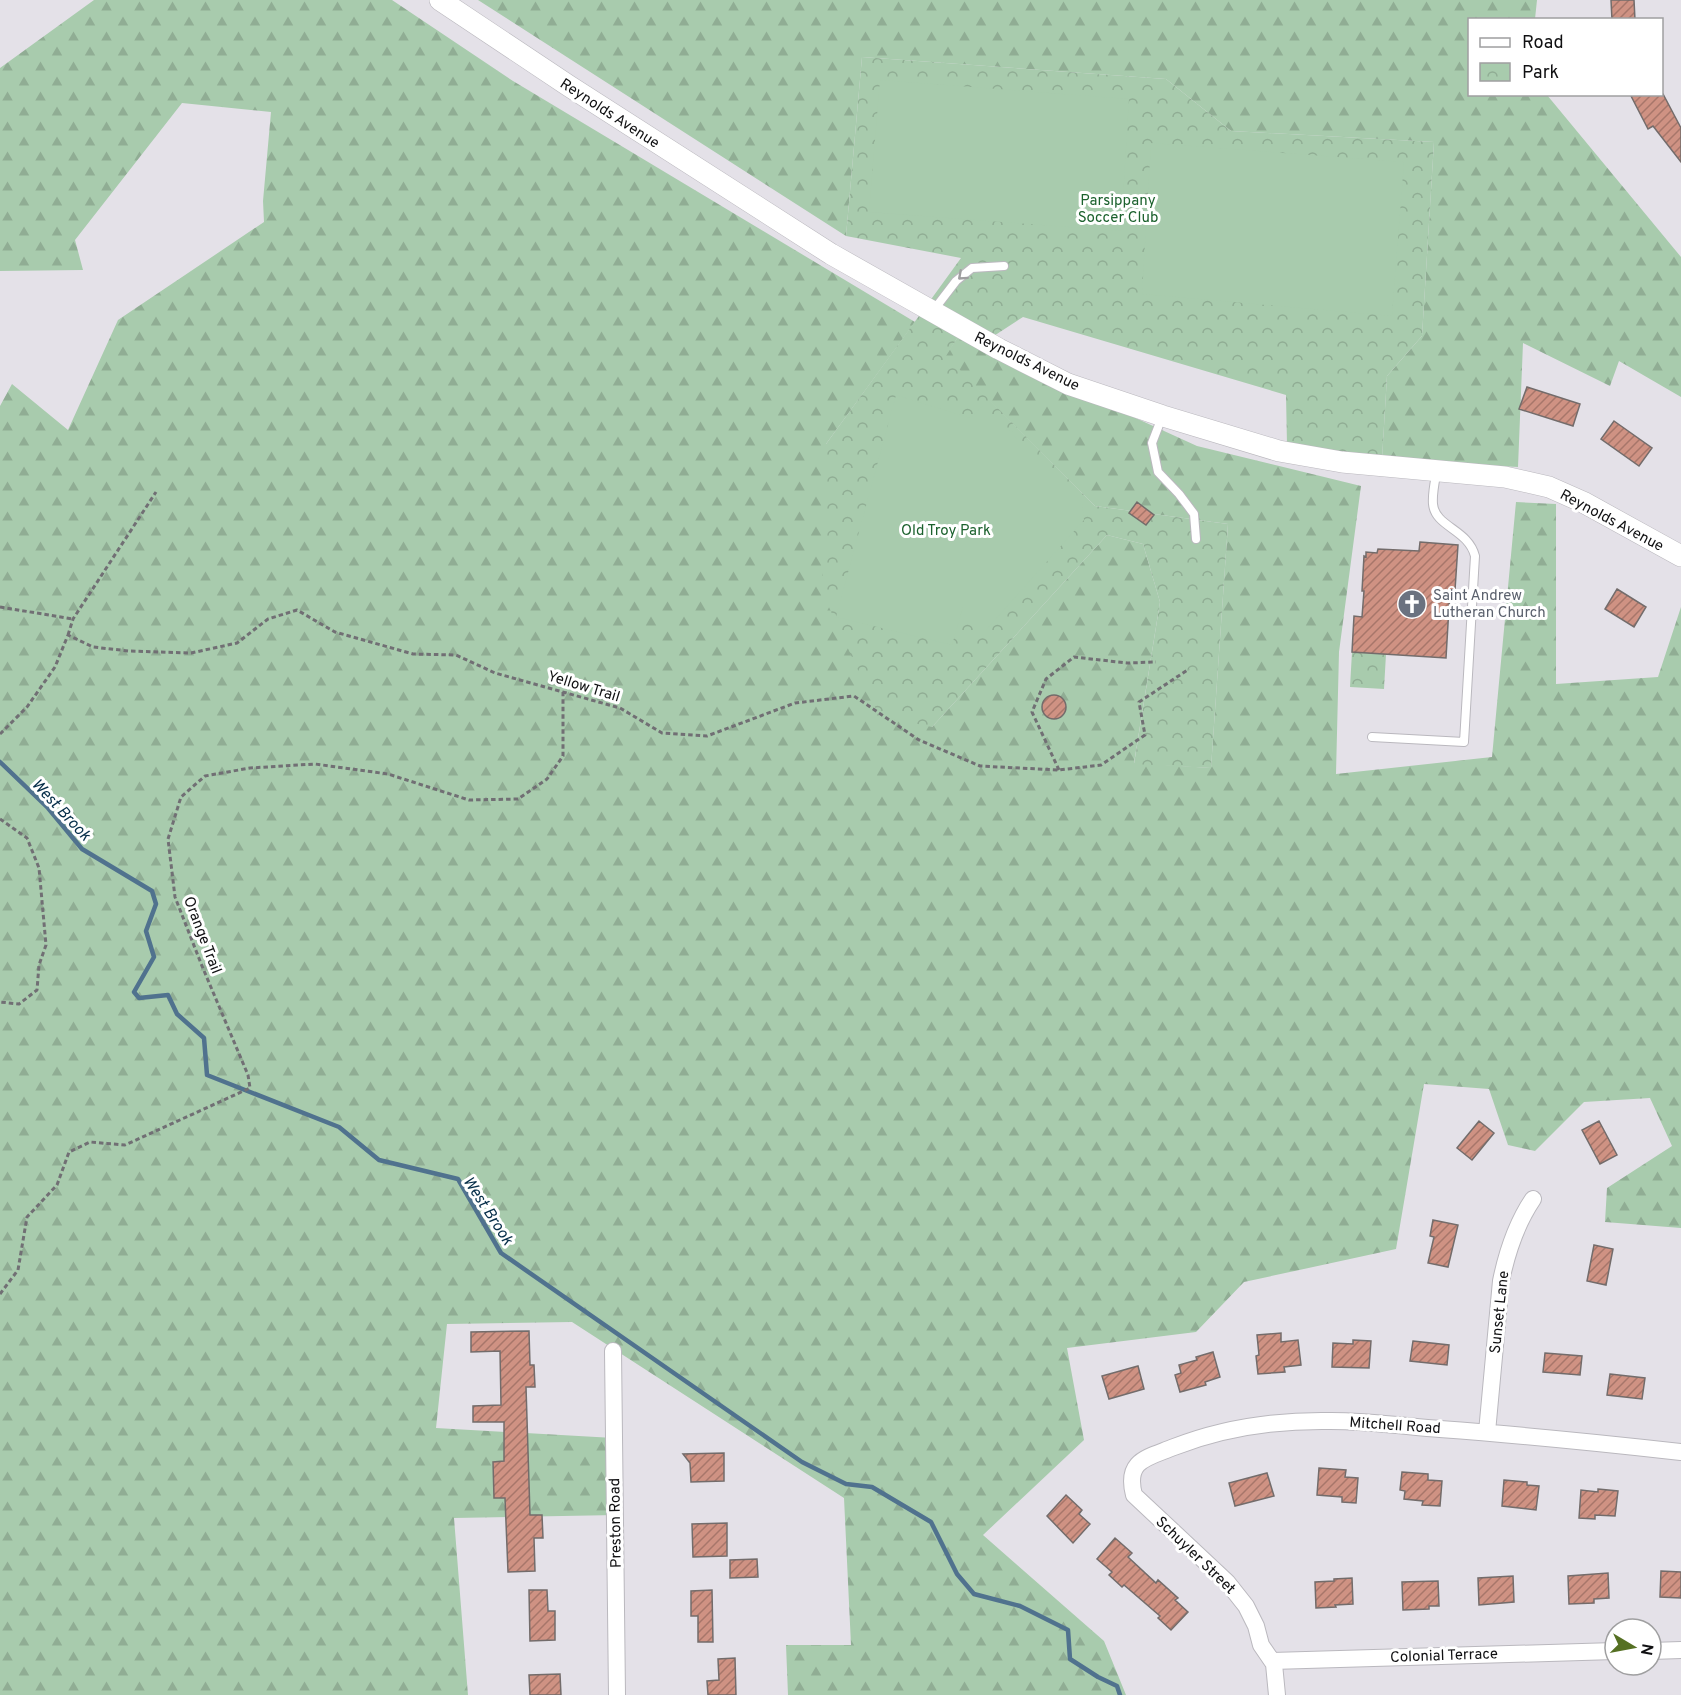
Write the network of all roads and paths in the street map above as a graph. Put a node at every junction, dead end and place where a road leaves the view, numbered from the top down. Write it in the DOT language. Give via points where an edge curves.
graph roads {
  1 [pos="440,0"];
  2 [pos="1004,266"];
  3 [pos="933,311"];
  4 [pos="1162,416"];
  5 [pos="1437,470"];
  6 [pos="156,492"];
  7 [pos="1196,539"];
  8 [pos="1681,556"];
  9 [pos="0,607"];
  10 [pos="73,619"];
  11 [pos="68,635"];
  12 [pos="1156,662"];
  13 [pos="1189,669"];
  14 [pos="563,692"];
  15 [pos="0,734"];
  16 [pos="1372,737"];
  17 [pos="1059,770"];
  18 [pos="0,819"];
  19 [pos="0,1002"];
  20 [pos="1533,1198"];
  21 [pos="0,1294"];
  22 [pos="613,1352"];
  23 [pos="1487,1432"];
  24 [pos="1681,1452"];
  25 [pos="1132,1485"];
  26 [pos="1663,1650"];
  27 [pos="1681,1650"];
  28 [pos="1603,1651"];
  29 [pos="1272,1661"];
  30 [pos="617,1695"];
  31 [pos="1277,1695"];
  1 -- 3 [label="street, Reynolds Avenue" via="831,254"];
  2 -- 3 [label="lane, one-way" via="972,268 956,281"];
  3 -- 4 [label="street, Reynolds Avenue" via="1068,384"];
  4 -- 5 [label="street, Reynolds Avenue" via="1279,451 1342,462"];
  4 -- 7 [label="lane" via="1152,442 1158,472 1194,514"];
  5 -- 8 [label="street, Reynolds Avenue" via="1505,477 1549,487"];
  5 -- 16 [label="lane" via="1434,510 1469,542 1475,556 1464,742"];
  6 -- 10 [label="path"];
  9 -- 10 [label="path"];
  10 -- 11 [label="path"];
  11 -- 14 [label="path, Yellow Trail" via="93,647 191,653 237,643 268,619 297,610 335,632 413,654 456,655 495,673"];
  11 -- 15 [label="path" via="55,667 27,707"];
  12 -- 17 [label="path" via="1074,657 1046,679 1032,712"];
  13 -- 17 [label="path, Yellow Trail" via="1139,702 1145,735 1101,765"];
  14 -- 17 [label="path, Yellow Trail" via="620,708 662,733 707,736 795,703 854,696 919,740 980,766"];
  14 -- 21 [label="path, Orange Trail" via="563,756 547,779 518,799 469,800 388,774 315,764 250,768 205,776 181,797 168,839 175,897 248,1075 250,1089 125,1145 90,1142 69,1152 57,1185 27,1217 18,1270"];
  18 -- 19 [label="path" via="27,838 39,868 46,945 37,990 19,1004"];
  20 -- 23 [label="street, Sunset Lane" via="1513,1237 1501,1281"];
  22 -- 30 [label="street, Preston Road"];
  23 -- 24 [label="street, Mitchell Road"];
  23 -- 25 [label="street, Mitchell Road" via="1333,1421 1249,1427 1187,1442 1147,1458 1137,1463"];
  25 -- 29 [label="street, Schuyler Street" via="1134,1495 1227,1582 1246,1606 1261,1645"];
  26 -- 27 [label="street"];
  28 -- 29 [label="street, Colonial Terrace"];
  29 -- 31 [label="street, Schuyler Street"];
}
